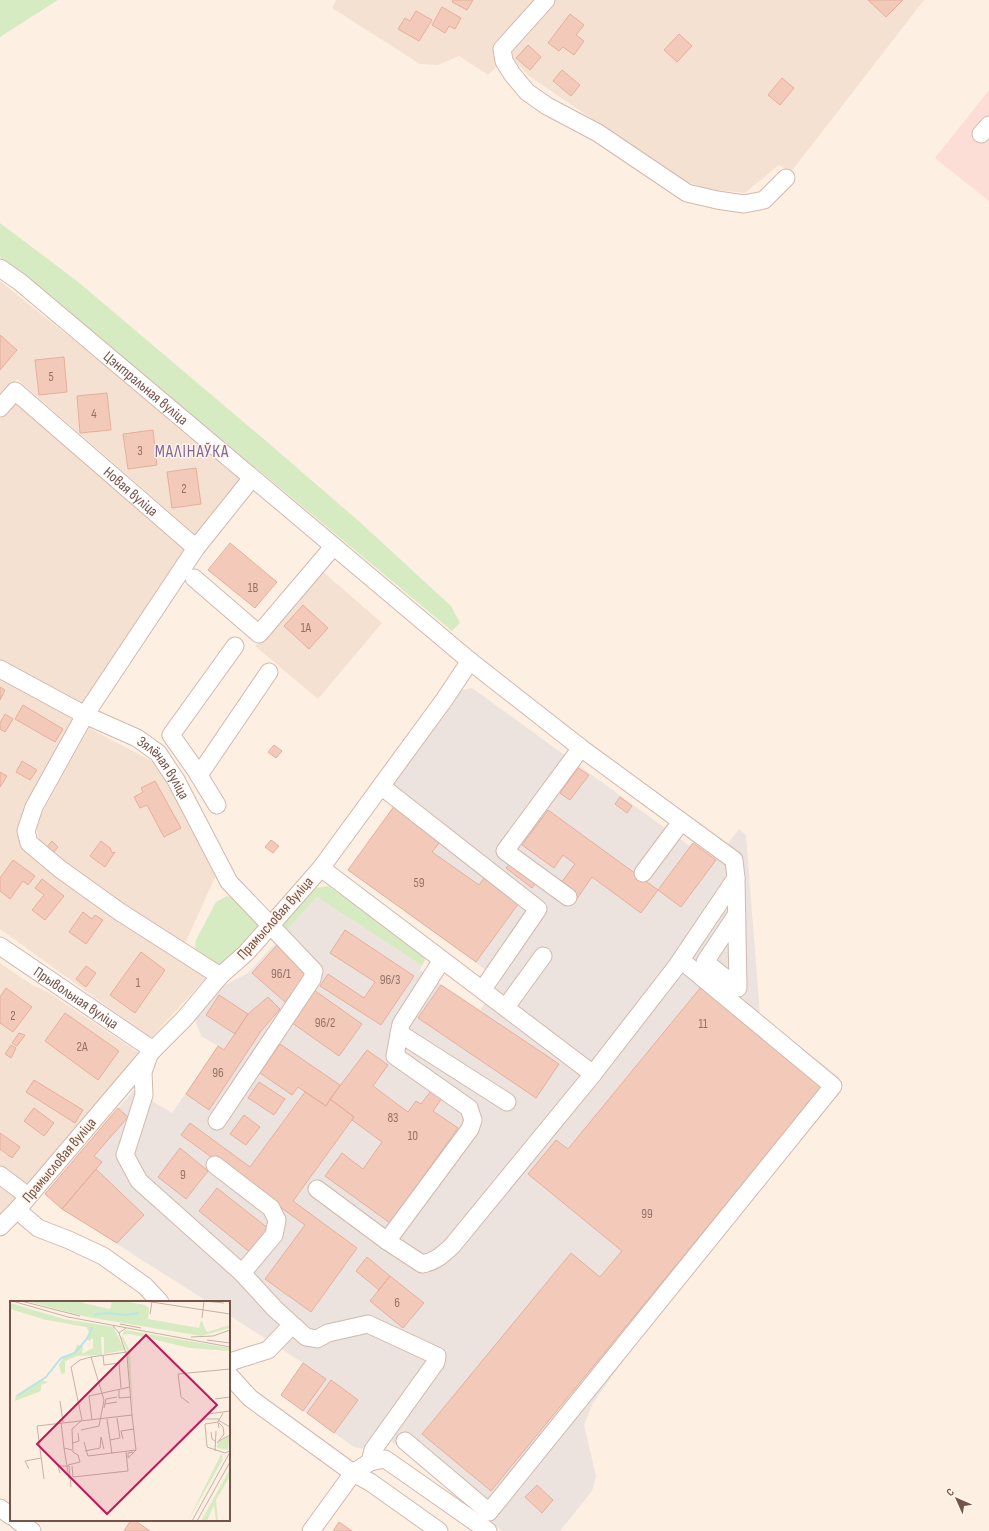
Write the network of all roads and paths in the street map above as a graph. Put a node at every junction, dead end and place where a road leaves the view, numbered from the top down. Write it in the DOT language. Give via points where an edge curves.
graph roads {
  1 [pos="546,0"];
  2 [pos="786,178"];
  3 [pos="0,268"];
  4 [pos="0,408"];
  5 [pos="252,478"];
  6 [pos="333,547"];
  7 [pos="196,548"];
  8 [pos="194,578"];
  9 [pos="234,646"];
  10 [pos="470,661"];
  11 [pos="0,669"];
  12 [pos="269,672"];
  13 [pos="85,715"];
  14 [pos="581,748"];
  15 [pos="199,775"];
  16 [pos="381,786"];
  17 [pos="218,805"];
  18 [pos="681,822"];
  19 [pos="321,868"];
  20 [pos="643,873"];
  21 [pos="736,878"];
  22 [pos="568,897"];
  23 [pos="737,914"];
  24 [pos="272,926"];
  25 [pos="0,946"];
  26 [pos="543,956"];
  27 [pos="442,960"];
  28 [pos="681,960"];
  29 [pos="220,976"];
  30 [pos="483,989"];
  31 [pos="506,1007"];
  32 [pos="399,1033"];
  33 [pos="152,1051"];
  34 [pos="593,1074"];
  35 [pos="507,1102"];
  36 [pos="217,1121"];
  37 [pos="215,1165"];
  38 [pos="0,1175"];
  39 [pos="317,1189"];
  40 [pos="28,1196"];
  41 [pos="17,1210"];
  42 [pos="0,1227"];
  43 [pos="387,1241"];
  44 [pos="242,1273"];
  45 [pos="159,1301"];
  46 [pos="292,1325"];
  47 [pos="230,1363"];
  48 [pos="230,1376"];
  49 [pos="405,1441"];
  50 [pos="370,1462"];
  51 [pos="353,1473"];
  52 [pos="0,1508"];
  53 [pos="10,1515"];
  54 [pos="18,1521"];
  55 [pos="32,1531"];
  56 [pos="311,1531"];
  57 [pos="439,1531"];
  58 [pos="488,1531"];
  1 -- 2 [label="street" via="502,49 504,61 527,92 547,106 598,133 687,193 744,204 764,200"];
  3 -- 5 [label="street, Цэнтральная вуліца" via="20,282"];
  4 -- 7 [label="street, Новая вуліца" via="15,391"];
  5 -- 6 [label="street, Цэнтральная вуліца"];
  5 -- 7 [label="street"];
  6 -- 8 [label="street" via="259,634"];
  6 -- 10 [label="street, Цэнтральная вуліца"];
  7 -- 13 [label="street"];
  9 -- 15 [label="street" via="171,736"];
  10 -- 14 [label="street"];
  10 -- 16 [label="street, Прамысловая вуліца"];
  11 -- 13 [label="street, Зялёная вуліца"];
  12 -- 15 [label="street"];
  13 -- 24 [label="street, Зялёная вуліца" via="137,738 158,753 176,780 229,882"];
  13 -- 29 [label="street" via="34,807 26,831 29,843 120,912"];
  14 -- 18 [label="street"];
  14 -- 22 [label="street" via="505,851"];
  15 -- 17 [label="street"];
  16 -- 19 [label="street, Прамысловая вуліца"];
  16 -- 30 [label="street" via="538,910"];
  18 -- 20 [label="street"];
  18 -- 21 [label="street" via="734,860"];
  19 -- 24 [label="street, Прамысловая вуліца"];
  19 -- 27 [label="street"];
  21 -- 23 [label="street"];
  21 -- 28 [label="street"];
  24 -- 29 [label="street, Прамысловая вуліца"];
  24 -- 36 [label="street, Зялёная вуліца" via="314,971 313,975"];
  25 -- 33 [label="street, Прывольная вуліца"];
  26 -- 31 [label="street"];
  27 -- 30 [label="street"];
  27 -- 32 [label="street" via="401,1024"];
  28 -- 34 [label="street"];
  28 -- 49 [label="street" via="833,1086 489,1512"];
  29 -- 33 [label="street, Прамысловая вуліца" via="184,1019"];
  30 -- 31 [label="street"];
  31 -- 34 [label="street"];
  32 -- 35 [label="street"];
  32 -- 43 [label="street" via="395,1056 469,1108 472,1120 470,1129"];
  33 -- 40 [label="street, Прамысловая вуліца"];
  33 -- 44 [label="street" via="143,1072 144,1095 125,1155 139,1181"];
  34 -- 43 [label="street" via="440,1258 422,1264"];
  37 -- 44 [label="street" via="271,1208 277,1220 274,1235"];
  38 -- 40 [label="street"];
  39 -- 43 [label="street"];
  40 -- 41 [label="street, Прамысловая вуліца"];
  41 -- 42 [label="street, Прамысловая вуліца"];
  41 -- 45 [label="street" via="38,1228 103,1256 145,1286"];
  44 -- 46 [label="street"];
  46 -- 47 [label="street" via="268,1350"];
  46 -- 50 [label="street" via="306,1336 317,1339 328,1333 368,1324 437,1356 436,1362 373,1450"];
  48 -- 51 [label="street" via="250,1398"];
  50 -- 51 [label="street"];
  50 -- 58 [label="street" via="385,1459"];
  51 -- 56 [label="street"];
  51 -- 57 [label="street" via="370,1482"];
  52 -- 53 [label="street"];
  54 -- 55 [label="street"];
}
